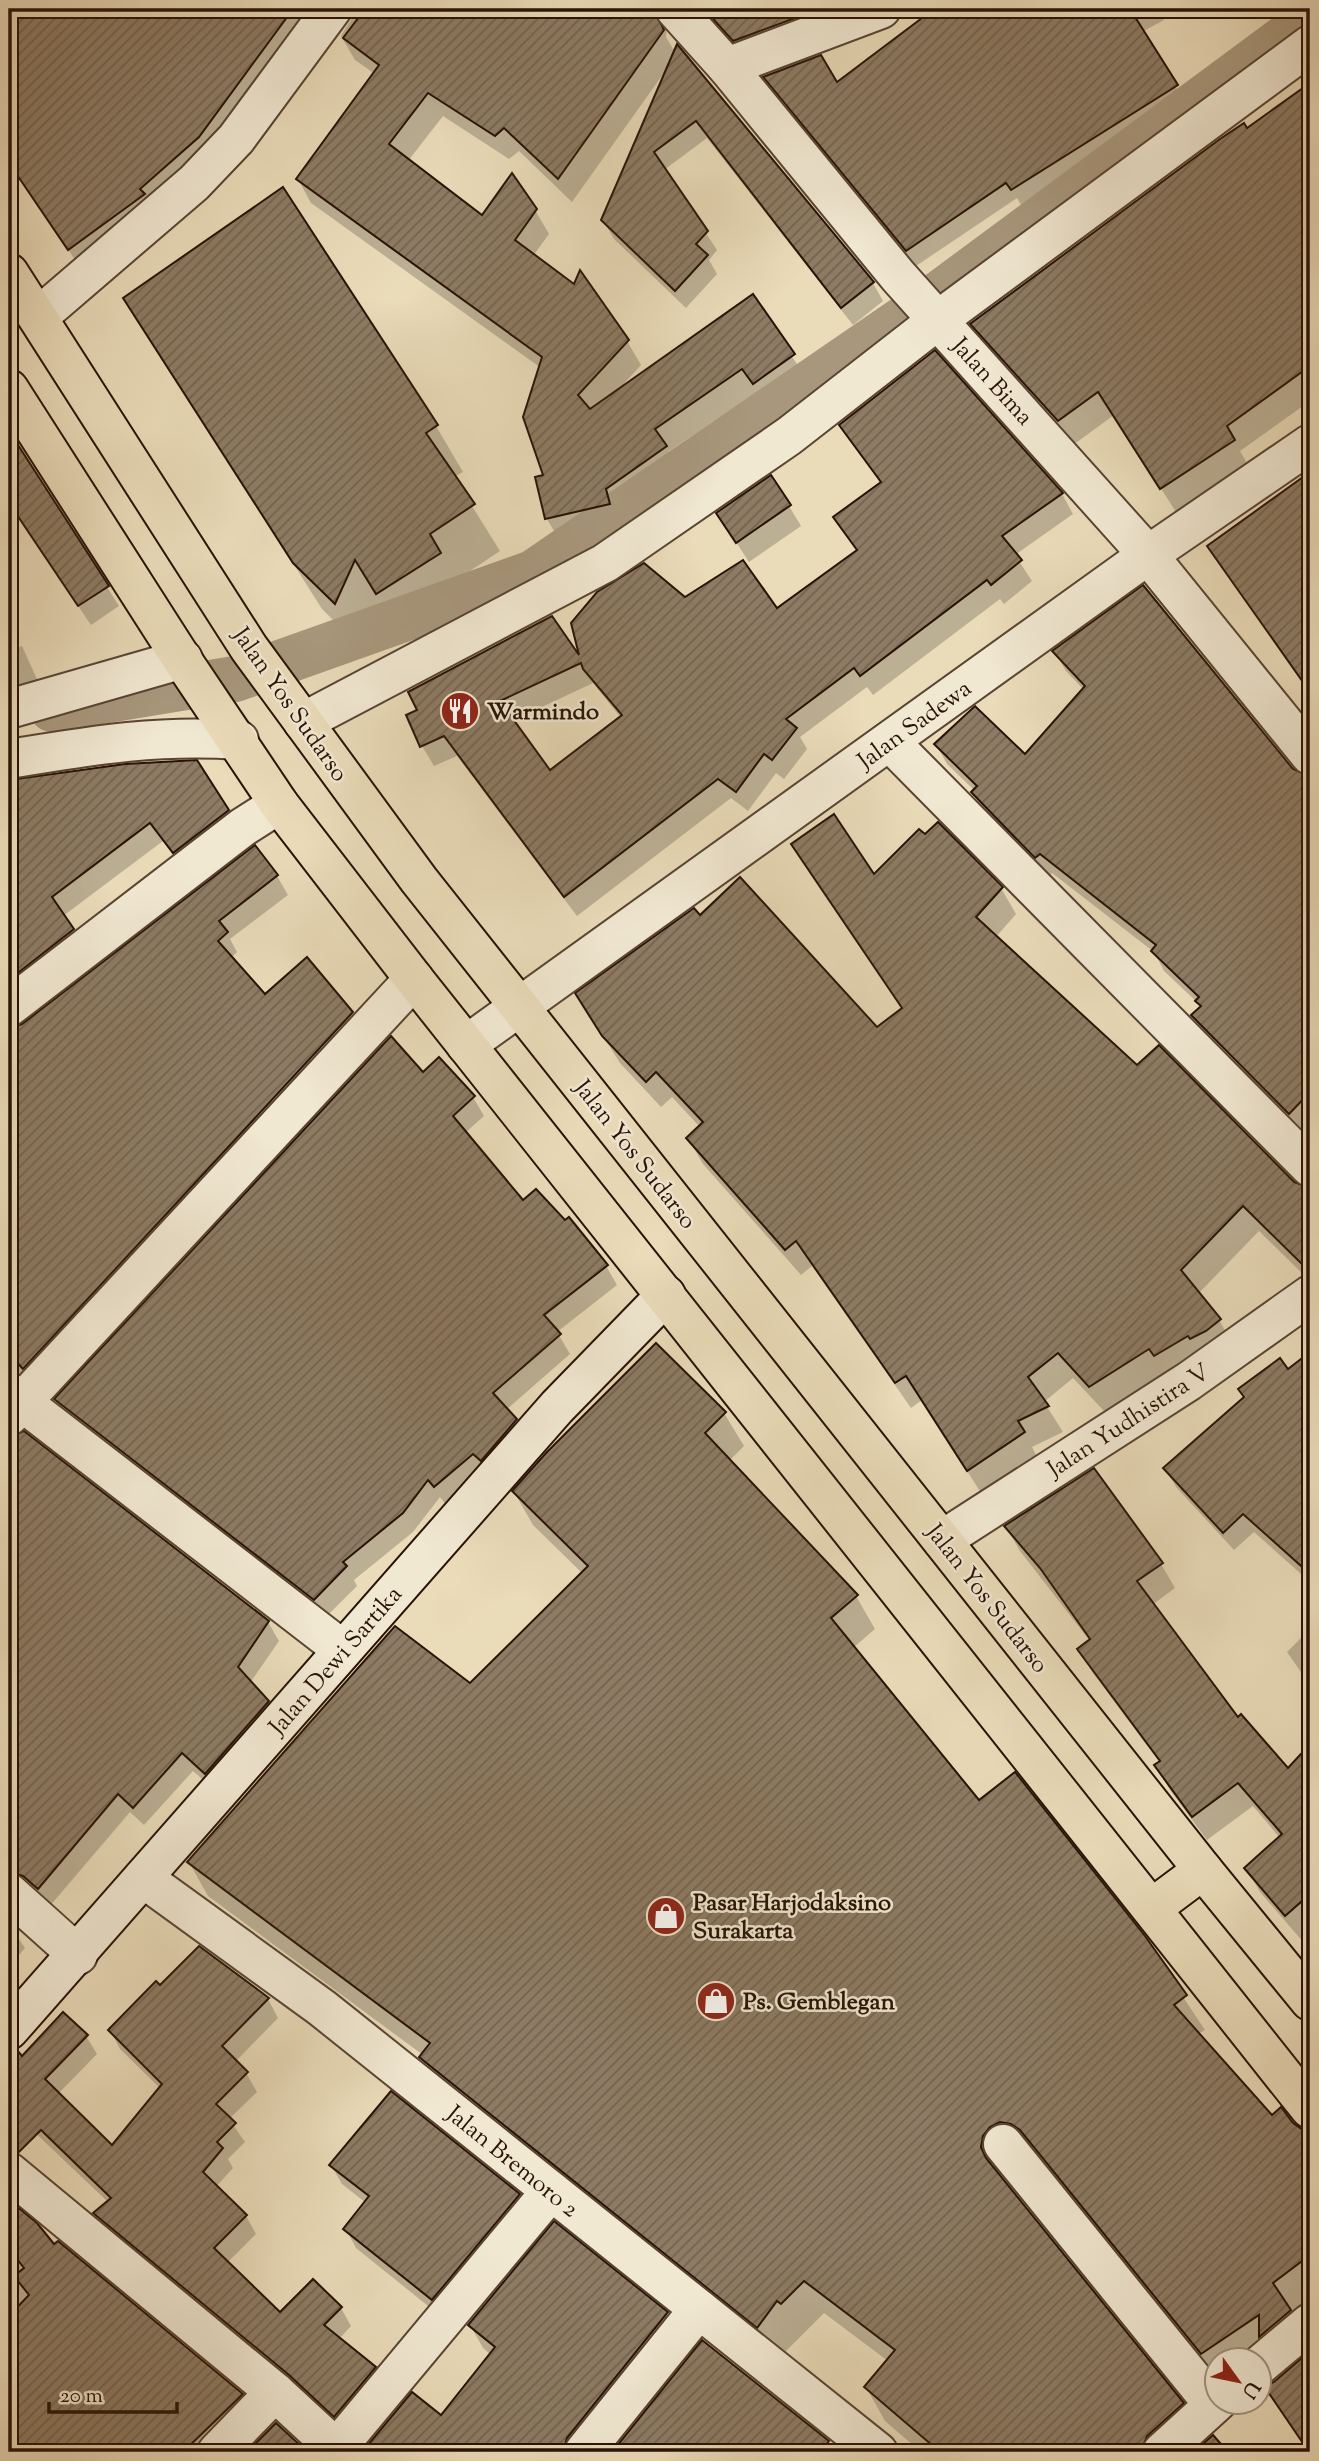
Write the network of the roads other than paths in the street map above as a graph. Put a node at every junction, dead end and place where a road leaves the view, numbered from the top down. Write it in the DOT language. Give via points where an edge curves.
graph roads {
  1 [pos="332,9"];
  2 [pos="675,9"];
  3 [pos="881,9"];
  4 [pos="1310,45"];
  5 [pos="727,67"];
  6 [pos="9,273"];
  7 [pos="38,317"];
  8 [pos="935,317"];
  9 [pos="9,388"];
  10 [pos="1310,444"];
  11 [pos="1148,555"];
  12 [pos="184,662"];
  13 [pos="293,708"];
  14 [pos="9,709"];
  15 [pos="236,735"];
  16 [pos="890,742"];
  17 [pos="1310,755"];
  18 [pos="9,758"];
  19 [pos="279,804"];
  20 [pos="414,979"];
  21 [pos="518,1005"];
  22 [pos="9,1007"];
  23 [pos="466,1045"];
  24 [pos="1310,1167"];
  25 [pos="666,1295"];
  26 [pos="1310,1296"];
  27 [pos="13,1404"];
  28 [pos="942,1540"];
  29 [pos="343,1650"];
  30 [pos="1203,1870"];
  31 [pos="143,1878"];
  32 [pos="9,1894"];
  33 [pos="1152,1908"];
  34 [pos="78,1955"];
  35 [pos="1310,2001"];
  36 [pos="9,2030"];
  37 [pos="1310,2109"];
  38 [pos="1003,2144"];
  39 [pos="9,2172"];
  40 [pos="551,2191"];
  41 [pos="699,2309"];
  42 [pos="1310,2323"];
  43 [pos="1274,2353"];
  44 [pos="1204,2390"];
  45 [pos="275,2392"];
  46 [pos="1204,2413"];
  47 [pos="338,2451"];
  48 [pos="217,2452"];
  49 [pos="584,2452"];
  50 [pos="878,2452"];
  51 [pos="1162,2452"];
  1 -- 7 [label="street" via="236,139 194,183"];
  2 -- 5 [label="street, Jalan Bima"];
  3 -- 5 [label="street"];
  4 -- 8 [label="street"];
  5 -- 8 [label="street, Jalan Bima"];
  6 -- 7 [label="main road, Jalan Yos Sudarso"];
  7 -- 13 [label="main road, Jalan Yos Sudarso" via="248,648"];
  8 -- 11 [label="street, Jalan Bima"];
  8 -- 13 [label="street" via="789,436 605,563"];
  9 -- 12 [label="main road"];
  10 -- 11 [label="street, Jalan Sadewa"];
  11 -- 16 [label="street, Jalan Sadewa"];
  11 -- 17 [label="street, Jalan Bima"];
  12 -- 14 [label="street"];
  12 -- 15 [label="main road"];
  13 -- 21 [label="main road, Jalan Yos Sudarso"];
  15 -- 18 [label="street" via="137,739"];
  15 -- 19 [label="main road"];
  16 -- 21 [label="street, Jalan Sadewa"];
  16 -- 24 [label="street"];
  19 -- 20 [label="main road"];
  19 -- 22 [label="street"];
  20 -- 23 [label="main road"];
  20 -- 27 [label="street"];
  21 -- 23 [label="street, Jalan Sadewa"];
  21 -- 28 [label="main road, Jalan Yos Sudarso"];
  23 -- 25 [label="main road"];
  25 -- 29 [label="street, Jalan Dewi Sartika" via="557,1407"];
  25 -- 33 [label="main road"];
  26 -- 28 [label="street, Jalan Yudhistira V" via="1189,1381"];
  27 -- 29 [label="street"];
  28 -- 30 [label="main road, Jalan Yos Sudarso"];
  29 -- 31 [label="street, Jalan Dewi Sartika"];
  30 -- 33 [label="main road"];
  30 -- 35 [label="main road, Jalan Yos Sudarso"];
  31 -- 34 [label="street, Jalan Dewi Sartika"];
  31 -- 40 [label="street, Jalan Bremoro 2" via="322,2008"];
  32 -- 34 [label="street"];
  33 -- 37 [label="main road"];
  34 -- 36 [label="street, Jalan Dewi Sartika"];
  38 -- 44 [label="street"];
  39 -- 45 [label="street"];
  40 -- 41 [label="street, Jalan Bremoro 2"];
  40 -- 47 [label="street"];
  41 -- 49 [label="street"];
  41 -- 50 [label="street, Jalan Bremoro 2"];
  42 -- 43 [label="street"];
  45 -- 47 [label="street"];
  45 -- 48 [label="street"];
  46 -- 51 [label="street"];
}
